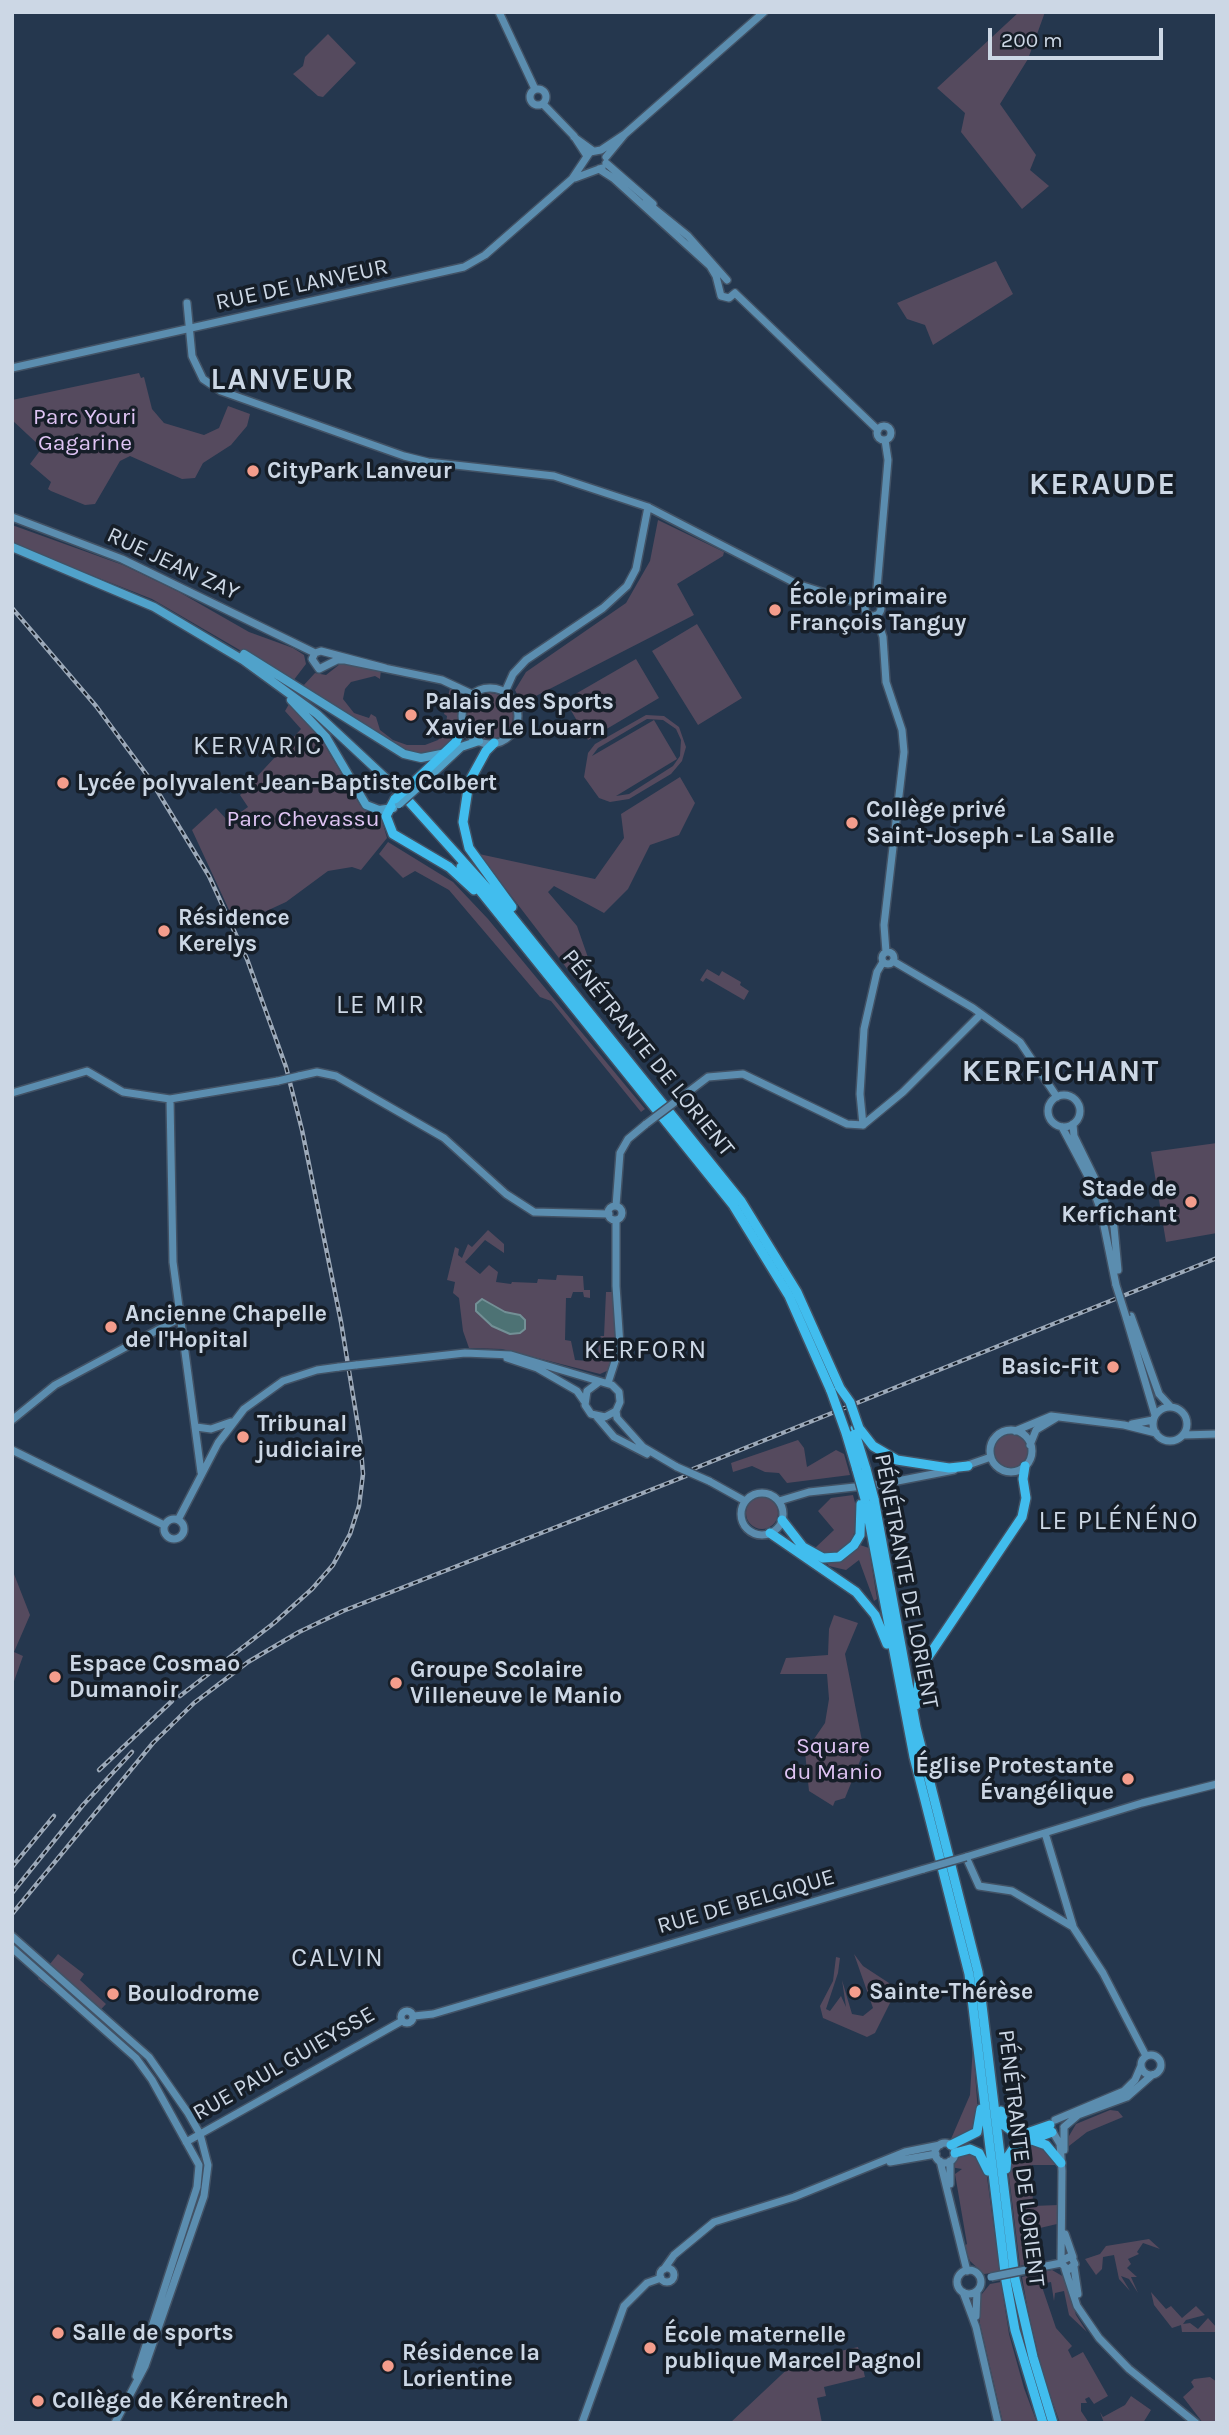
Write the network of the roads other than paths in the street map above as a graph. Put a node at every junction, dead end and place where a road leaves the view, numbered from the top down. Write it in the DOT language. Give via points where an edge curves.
graph roads {
  1 [pos="499,12"];
  2 [pos="764,12"];
  3 [pos="625,134"];
  4 [pos="591,154"];
  5 [pos="601,165"];
  6 [pos="572,179"];
  7 [pos="727,280"];
  8 [pos="719,285"];
  9 [pos="735,293"];
  10 [pos="187,303"];
  11 [pos="187,330"];
  12 [pos="12,368"];
  13 [pos="649,507"];
  14 [pos="12,517"];
  15 [pos="12,547"];
  16 [pos="876,600"];
  17 [pos="866,606"];
  18 [pos="876,615"];
  19 [pos="203,634"];
  20 [pos="315,653"];
  21 [pos="329,658"];
  22 [pos="243,660"];
  23 [pos="505,692"];
  24 [pos="472,694"];
  25 [pos="463,724"];
  26 [pos="479,741"];
  27 [pos="494,743"];
  28 [pos="446,752"];
  29 [pos="416,784"];
  30 [pos="400,800"];
  31 [pos="388,810"];
  32 [pos="886,952"];
  33 [pos="537,959"];
  34 [pos="893,961"];
  35 [pos="884,962"];
  36 [pos="981,1014"];
  37 [pos="616,1043"];
  38 [pos="12,1093"];
  39 [pos="1057,1097"];
  40 [pos="170,1099"];
  41 [pos="1073,1124"];
  42 [pos="863,1125"];
  43 [pos="1062,1127"];
  44 [pos="617,1206"];
  45 [pos="609,1214"];
  46 [pos="616,1220"];
  47 [pos="1119,1285"];
  48 [pos="1129,1316"];
  49 [pos="180,1318"];
  50 [pos="465,1353"];
  51 [pos="604,1382"];
  52 [pos="836,1390"];
  53 [pos="584,1401"];
  54 [pos="1171,1407"];
  55 [pos="616,1411"];
  56 [pos="597,1417"];
  57 [pos="1063,1417"];
  58 [pos="1154,1418"];
  59 [pos="12,1420"];
  60 [pos="231,1422"];
  61 [pos="1186,1422"];
  62 [pos="1124,1425"];
  63 [pos="196,1427"];
  64 [pos="853,1430"];
  65 [pos="1015,1431"];
  66 [pos="1156,1433"];
  67 [pos="1213,1433"];
  68 [pos="1183,1435"];
  69 [pos="1030,1445"];
  70 [pos="12,1450"];
  71 [pos="991,1458"];
  72 [pos="664,1460"];
  73 [pos="968,1466"];
  74 [pos="1025,1466"];
  75 [pos="859,1470"];
  76 [pos="201,1472"];
  77 [pos="866,1499"];
  78 [pos="779,1501"];
  79 [pos="745,1502"];
  80 [pos="178,1520"];
  81 [pos="782,1520"];
  82 [pos="164,1525"];
  83 [pos="770,1533"];
  84 [pos="914,1757"];
  85 [pos="927,1772"];
  86 [pos="1217,1784"];
  87 [pos="1045,1833"];
  88 [pos="966,1857"];
  89 [pos="1073,1927"];
  90 [pos="12,1936"];
  91 [pos="12,1948"];
  92 [pos="978,1972"];
  93 [pos="971,1985"];
  94 [pos="402,2021"];
  95 [pos="1146,2056"];
  96 [pos="1141,2066"];
  97 [pos="1152,2075"];
  98 [pos="1053,2128"];
  99 [pos="1064,2129"];
  100 [pos="200,2134"];
  101 [pos="1030,2140"];
  102 [pos="186,2142"];
  103 [pos="940,2145"];
  104 [pos="952,2153"];
  105 [pos="938,2157"];
  106 [pos="876,2164"];
  107 [pos="1061,2167"];
  108 [pos="953,2212"];
  109 [pos="1063,2228"];
  110 [pos="682,2249"];
  111 [pos="1065,2265"];
  112 [pos="664,2269"];
  113 [pos="967,2271"];
  114 [pos="673,2273"];
  115 [pos="661,2278"];
  116 [pos="981,2280"];
  117 [pos="1006,2281"];
  118 [pos="976,2291"];
  119 [pos="963,2292"];
  120 [pos="1021,2310"];
  121 [pos="976,2327"];
  122 [pos="136,2381"];
  123 [pos="115,2423"];
  124 [pos="582,2423"];
  125 [pos="998,2423"];
  126 [pos="1043,2423"];
  127 [pos="1053,2423"];
  128 [pos="1196,2423"];
  1 -- 4 [label="main road" via="535,89 544,92 543,104"];
  2 -- 3 [label="main road"];
  3 -- 4 [label="main road, RUE DE LANVEUR"];
  3 -- 5 [label="main road"];
  4 -- 5 [label="main road"];
  4 -- 5 [label="main road"];
  4 -- 6 [label="main road, RUE DE LANVEUR"];
  5 -- 6 [label="main road, RUE DE LANVEUR"];
  5 -- 7 [label="main road" via="688,236"];
  5 -- 8 [label="main road" via="709,266"];
  6 -- 11 [label="main road, RUE DE LANVEUR" via="485,256 464,267"];
  7 -- 8 [label="main road"];
  7 -- 9 [label="main road" via="734,284"];
  8 -- 9 [label="main road" via="724,297"];
  9 -- 16 [label="main road" via="878,430 889,428"];
  10 -- 11 [label="main road"];
  11 -- 12 [label="main road, RUE DE LANVEUR"];
  11 -- 13 [label="main road" via="195,365 203,379 221,391 404,456 554,477"];
  13 -- 17 [label="main road" via="797,584"];
  13 -- 23 [label="main road" via="636,569 627,586 603,608 526,660"];
  14 -- 20 [label="main road, RUE JEAN ZAY" via="122,559"];
  15 -- 19 [label="main road, PÉNÉTRANTE DE LORIENT" via="122,592"];
  16 -- 17 [label="main road"];
  16 -- 18 [label="main road" via="881,608"];
  17 -- 18 [label="main road" via="869,614"];
  18 -- 32 [label="main road" via="883,637 886,682 902,730 904,752 884,930"];
  19 -- 22 [label="main road, PÉNÉTRANTE DE LORIENT"];
  19 -- 28 [label="main road" via="226,642 404,754 421,758"];
  20 -- 21 [label="main road" via="321,651"];
  20 -- 21 [label="main road" via="316,667 324,668"];
  21 -- 24 [label="main road" via="346,655 442,680"];
  22 -- 30 [label="main road, PÉNÉTRANTE DE LORIENT" via="317,714"];
  22 -- 31 [label="main road" via="299,706 321,732 366,805"];
  23 -- 24 [label="main road" via="490,688"];
  23 -- 27 [label="main road" via="516,707 517,722 510,735"];
  24 -- 25 [label="main road" via="462,710"];
  25 -- 26 [label="main road"];
  25 -- 28 [label="highway" via="460,736"];
  26 -- 27 [label="main road"];
  26 -- 29 [label="main road" via="466,743"];
  27 -- 37 [label="highway" via="466,791 463,822 469,848"];
  28 -- 29 [label="highway"];
  29 -- 30 [label="highway, bridge"];
  30 -- 31 [label="highway"];
  30 -- 33 [label="highway, PÉNÉTRANTE DE LORIENT"];
  30 -- 37 [label="highway, PÉNÉTRANTE DE LORIENT" via="505,908"];
  31 -- 33 [label="highway" via="387,823 393,834 449,867"];
  32 -- 34 [label="main road" via="893,954"];
  32 -- 35 [label="main road"];
  33 -- 52 [label="highway, PÉNÉTRANTE DE LORIENT" via="704,1165 746,1224"];
  34 -- 35 [label="main road"];
  34 -- 36 [label="main road"];
  35 -- 42 [label="main road" via="877,972 864,1029"];
  36 -- 39 [label="main road" via="1024,1046"];
  36 -- 42 [label="main road"];
  37 -- 52 [label="highway, PÉNÉTRANTE DE LORIENT" via="760,1230 797,1292"];
  38 -- 40 [label="main road" via="87,1071 123,1092"];
  39 -- 41 [label="main road" via="1068,1095 1077,1102 1080,1116"];
  39 -- 43 [label="main road" via="1049,1115"];
  40 -- 45 [label="main road, bridge" via="317,1072 336,1076 444,1138 506,1194 534,1212"];
  40 -- 49 [label="main road" via="173,1262"];
  41 -- 43 [label="main road"];
  41 -- 47 [label="main road" via="1074,1136 1114,1227"];
  42 -- 44 [label="main road, bridge" via="847,1124 743,1073 708,1077 628,1139 620,1153"];
  43 -- 47 [label="main road" via="1101,1211"];
  44 -- 45 [label="main road"];
  44 -- 46 [label="main road" via="622,1212"];
  45 -- 46 [label="main road"];
  46 -- 51 [label="main road" via="620,1346"];
  47 -- 48 [label="main road, bridge"];
  48 -- 54 [label="main road" via="1159,1394"];
  48 -- 58 [label="main road"];
  49 -- 59 [label="main road" via="55,1385"];
  49 -- 63 [label="main road"];
  50 -- 51 [label="main road" via="510,1354"];
  50 -- 53 [label="main road" via="537,1368 577,1391"];
  50 -- 60 [label="main road, bridge" via="317,1370 283,1381"];
  51 -- 53 [label="main road" via="587,1391"];
  51 -- 55 [label="main road" via="619,1392"];
  52 -- 64 [label="highway, PÉNÉTRANTE DE LORIENT, bridge"];
  53 -- 56 [label="main road"];
  54 -- 58 [label="main road"];
  54 -- 61 [label="main road" via="1179,1410"];
  55 -- 56 [label="main road"];
  55 -- 72 [label="main road" via="643,1447"];
  56 -- 72 [label="main road" via="614,1437"];
  57 -- 62 [label="main road"];
  57 -- 65 [label="main road" via="1044,1417"];
  57 -- 69 [label="main road" via="1042,1424"];
  58 -- 62 [label="main road"];
  58 -- 66 [label="main road"];
  60 -- 63 [label="main road" via="211,1429"];
  60 -- 76 [label="main road"];
  61 -- 67 [label="main road"];
  61 -- 68 [label="main road"];
  62 -- 66 [label="main road"];
  63 -- 76 [label="main road"];
  64 -- 73 [label="highway" via="897,1460 949,1468"];
  64 -- 75 [label="highway, PÉNÉTRANTE DE LORIENT"];
  65 -- 69 [label="main road"];
  65 -- 71 [label="main road" via="994,1439"];
  66 -- 68 [label="main road" via="1167,1441"];
  67 -- 68 [label="main road"];
  69 -- 74 [label="main road" via="1031,1457"];
  70 -- 82 [label="main road"];
  71 -- 73 [label="main road"];
  71 -- 74 [label="main road" via="1005,1471"];
  72 -- 79 [label="main road, bridge"];
  73 -- 78 [label="main road"];
  74 -- 85 [label="highway" via="1022,1517 920,1673 916,1703"];
  75 -- 77 [label="highway, PÉNÉTRANTE DE LORIENT, bridge"];
  75 -- 77 [label="highway, bridge"];
  76 -- 80 [label="main road"];
  77 -- 81 [label="highway" via="860,1535 839,1557 823,1558 803,1547"];
  77 -- 84 [label="highway, PÉNÉTRANTE DE LORIENT"];
  77 -- 85 [label="highway, PÉNÉTRANTE DE LORIENT"];
  78 -- 79 [label="main road" via="762,1493"];
  78 -- 81 [label="main road"];
  79 -- 83 [label="main road" via="741,1514 746,1527 757,1534"];
  80 -- 82 [label="main road" via="170,1519"];
  80 -- 82 [label="main road" via="184,1531 176,1539 165,1536"];
  81 -- 83 [label="main road"];
  83 -- 84 [label="highway" via="849,1587 876,1615"];
  84 -- 93 [label="highway, PÉNÉTRANTE DE LORIENT"];
  85 -- 92 [label="highway, PÉNÉTRANTE DE LORIENT"];
  86 -- 87 [label="main road, RUE DE BELGIQUE"];
  87 -- 88 [label="main road, RUE DE BELGIQUE"];
  87 -- 89 [label="main road"];
  88 -- 89 [label="main road" via="979,1886 1012,1891"];
  88 -- 94 [label="main road, RUE DE BELGIQUE, bridge" via="414,2016 410,2023"];
  89 -- 95 [label="main road"];
  90 -- 100 [label="main road" via="126,2034 166,2078"];
  91 -- 102 [label="main road" via="119,2041 152,2080"];
  92 -- 98 [label="highway" via="1004,2125 1021,2134"];
  92 -- 120 [label="highway, PÉNÉTRANTE DE LORIENT"];
  93 -- 104 [label="highway" via="982,2115 977,2133"];
  93 -- 117 [label="highway, PÉNÉTRANTE DE LORIENT"];
  94 -- 100 [label="main road, RUE PAUL GUIEYSSE"];
  95 -- 96 [label="main road"];
  95 -- 97 [label="main road" via="1161,2062"];
  96 -- 97 [label="main road"];
  96 -- 98 [label="main road" via="1124,2091"];
  97 -- 99 [label="main road" via="1127,2097 1084,2112"];
  98 -- 99 [label="main road"];
  98 -- 99 [label="main road" via="1060,2120"];
  98 -- 101 [label="highway"];
  98 -- 107 [label="main road"];
  99 -- 107 [label="main road"];
  100 -- 102 [label="main road, RUE PAUL GUIEYSSE"];
  100 -- 122 [label="main road" via="208,2183"];
  101 -- 107 [label="highway" via="1046,2145"];
  101 -- 120 [label="highway" via="1010,2151 1006,2166"];
  102 -- 122 [label="main road" via="199,2165 199,2178"];
  103 -- 104 [label="main road"];
  103 -- 105 [label="main road"];
  103 -- 106 [label="main road" via="914,2149"];
  104 -- 105 [label="main road"];
  104 -- 108 [label="main road"];
  104 -- 117 [label="highway" via="975,2150 988,2165"];
  105 -- 106 [label="main road"];
  105 -- 108 [label="main road"];
  106 -- 110 [label="main road" via="794,2197 729,2216 704,2228"];
  107 -- 109 [label="main road"];
  108 -- 113 [label="main road"];
  109 -- 111 [label="main road"];
  109 -- 111 [label="main road" via="1073,2257"];
  110 -- 112 [label="main road"];
  110 -- 114 [label="main road"];
  111 -- 116 [label="main road, bridge"];
  111 -- 128 [label="main road" via="1084,2318 1129,2369"];
  112 -- 114 [label="main road"];
  112 -- 115 [label="main road"];
  113 -- 116 [label="main road" via="976,2272"];
  113 -- 119 [label="main road" via="958,2281"];
  114 -- 115 [label="main road" via="669,2281"];
  115 -- 124 [label="main road" via="647,2283 624,2306"];
  116 -- 118 [label="main road"];
  117 -- 126 [label="highway, PÉNÉTRANTE DE LORIENT"];
  118 -- 119 [label="main road"];
  118 -- 121 [label="main road"];
  119 -- 121 [label="main road"];
  120 -- 127 [label="highway, PÉNÉTRANTE DE LORIENT"];
  121 -- 125 [label="main road"];
  122 -- 123 [label="main road"];
}
